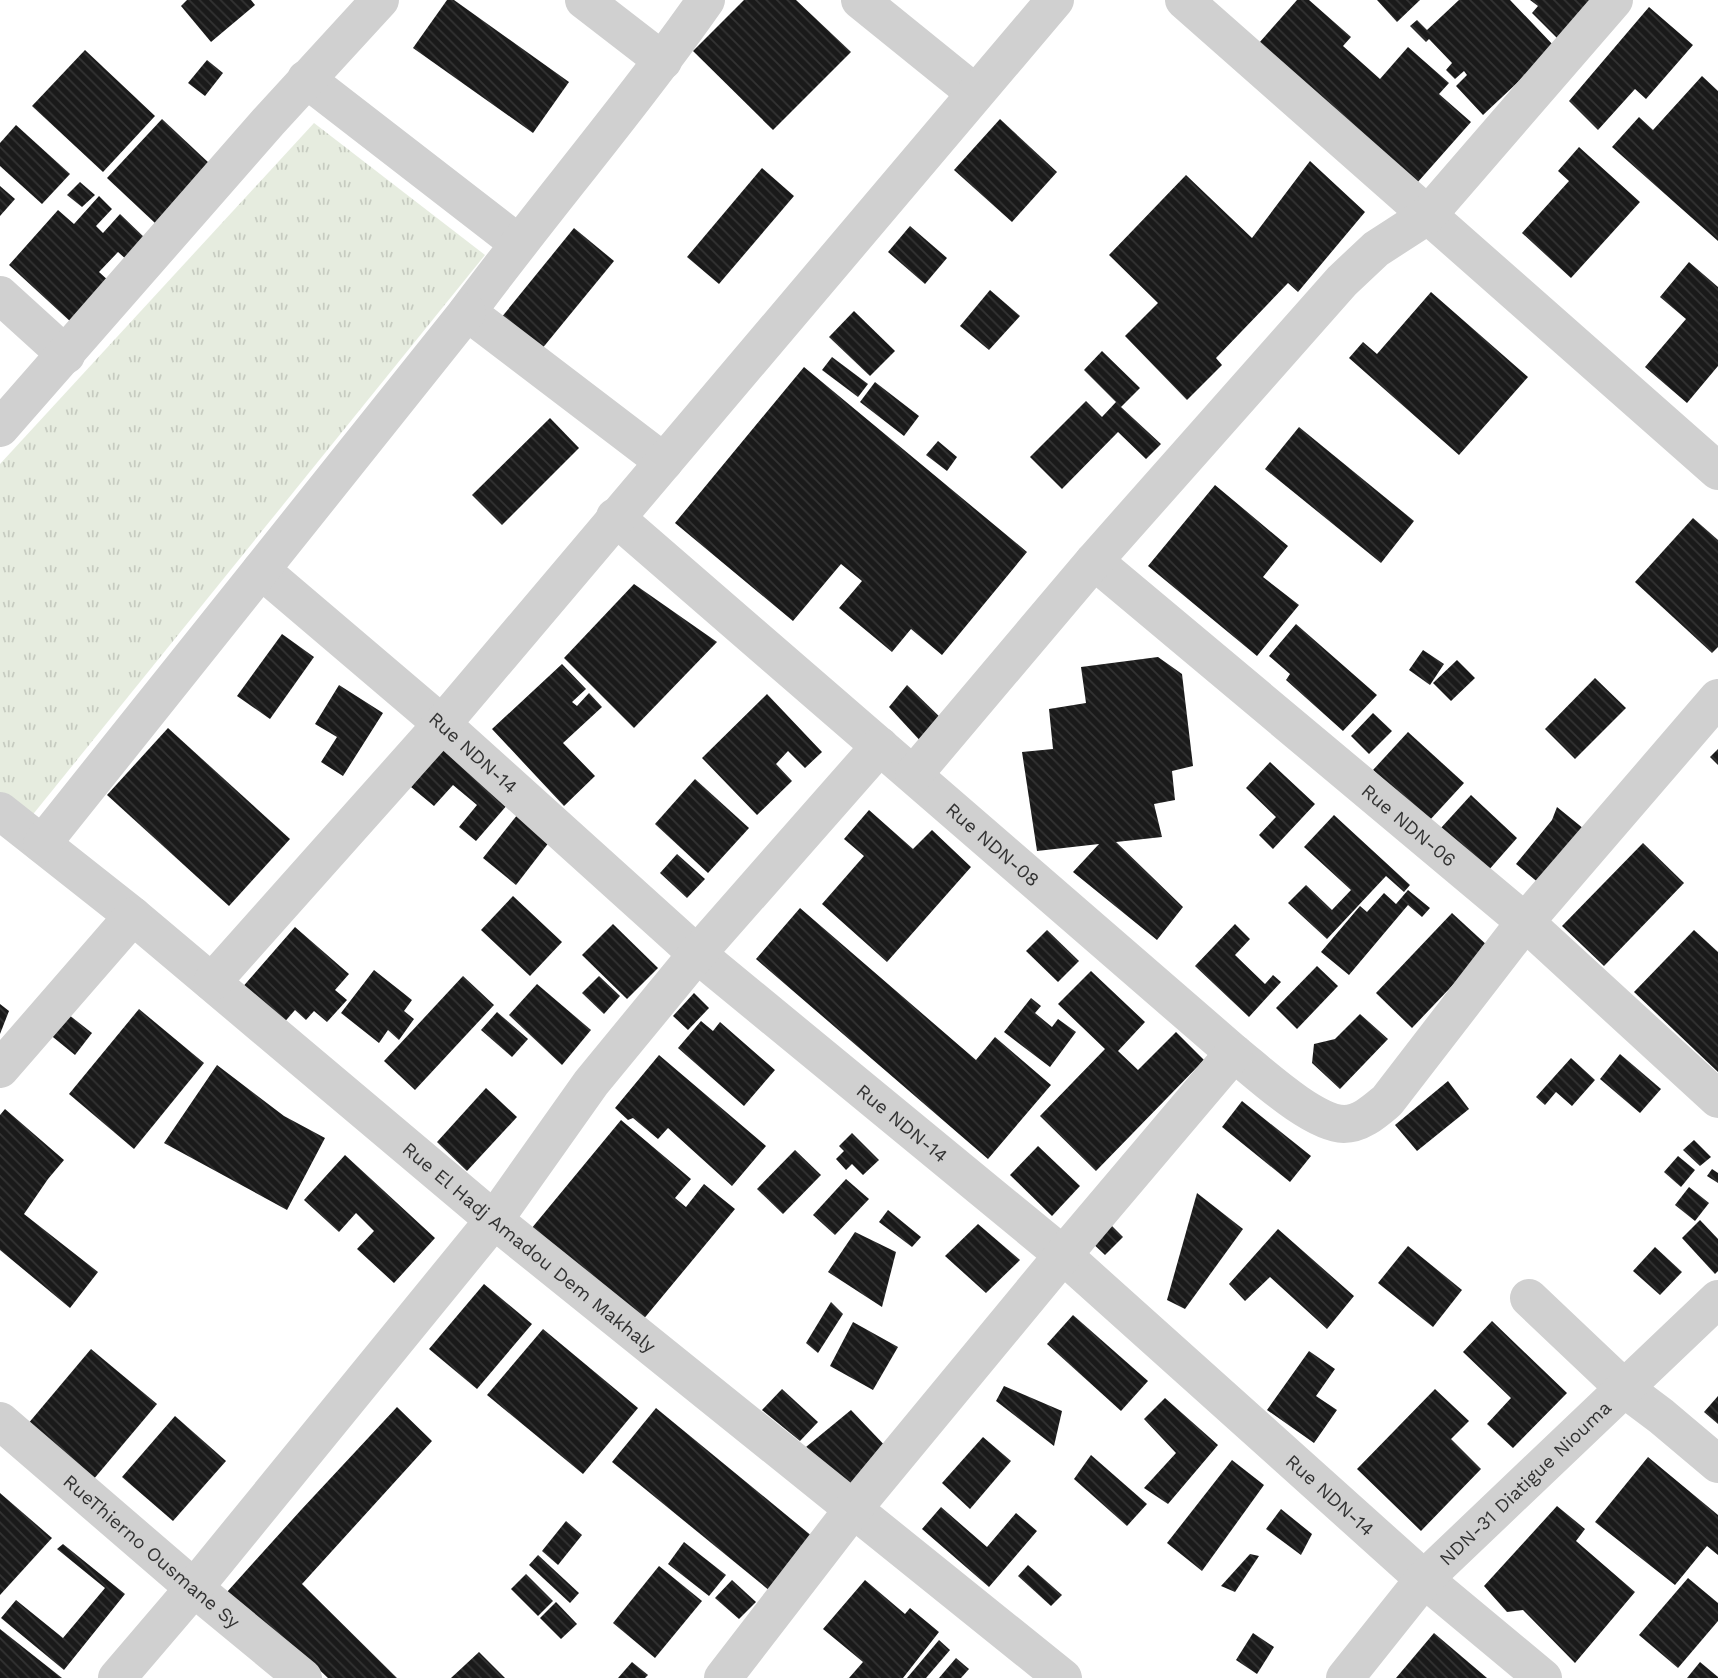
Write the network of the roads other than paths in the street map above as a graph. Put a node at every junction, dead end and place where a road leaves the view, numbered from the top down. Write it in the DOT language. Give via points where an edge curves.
graph roads {
  1 [pos="380,0"];
  2 [pos="584,0"];
  3 [pos="706,0"];
  4 [pos="860,0"];
  5 [pos="1055,0"];
  6 [pos="1184,0"];
  7 [pos="1614,0"];
  8 [pos="663,61"];
  9 [pos="306,79"];
  10 [pos="975,93"];
  11 [pos="1427,216"];
  12 [pos="518,243"];
  13 [pos="0,295"];
  14 [pos="467,312"];
  15 [pos="66,355"];
  16 [pos="0,428"];
  17 [pos="664,462"];
  18 [pos="1718,471"];
  19 [pos="615,517"];
  20 [pos="1094,561"];
  21 [pos="261,570"];
  22 [pos="1718,698"];
  23 [pos="442,724"];
  24 [pos="880,746"];
  25 [pos="914,774"];
  26 [pos="0,811"];
  27 [pos="42,844"];
  28 [pos="134,916"];
  29 [pos="1525,922"];
  30 [pos="697,954"];
  31 [pos="212,982"];
  32 [pos="1234,1053"];
  33 [pos="0,1069"];
  34 [pos="1718,1099"];
  35 [pos="494,1220"];
  36 [pos="1063,1255"];
  37 [pos="1529,1298"];
  38 [pos="1718,1299"];
  39 [pos="1625,1389"];
  40 [pos="0,1421"];
  41 [pos="1718,1464"];
  42 [pos="854,1508"];
  43 [pos="1424,1579"];
  44 [pos="194,1588"];
  45 [pos="117,1678"];
  46 [pos="303,1678"];
  47 [pos="723,1678"];
  48 [pos="1063,1678"];
  49 [pos="1345,1678"];
  50 [pos="1543,1678"];
  1 -- 9 [label="street"];
  2 -- 8 [label="street"];
  3 -- 8 [label="street"];
  4 -- 10 [label="street"];
  5 -- 10 [label="street"];
  6 -- 11 [label="street"];
  7 -- 11 [label="street"];
  8 -- 12 [label="street"];
  9 -- 12 [label="street"];
  9 -- 15 [label="street"];
  10 -- 17 [label="street"];
  11 -- 18 [label="street"];
  11 -- 20 [label="street" via="1376,249 1342,281"];
  12 -- 14 [label="street"];
  13 -- 15 [label="street"];
  14 -- 17 [label="street"];
  14 -- 21 [label="street"];
  15 -- 16 [label="street"];
  17 -- 19 [label="street"];
  19 -- 23 [label="street"];
  19 -- 24 [label="street, Rue NDN-08"];
  20 -- 25 [label="street"];
  20 -- 29 [label="street, Rue NDN-06"];
  21 -- 23 [label="street, Rue NDN-14"];
  21 -- 27 [label="street"];
  22 -- 29 [label="street"];
  23 -- 30 [label="street, Rue NDN-14"];
  23 -- 31 [label="street"];
  24 -- 25 [label="street, Rue NDN-08"];
  24 -- 30 [label="street"];
  25 -- 32 [label="street, Rue NDN-08"];
  26 -- 27 [label="street, Rue El Hadj Amadou Dem Makhaly"];
  27 -- 28 [label="street, Rue El Hadj Amadou Dem Makhaly"];
  28 -- 31 [label="street, Rue El Hadj Amadou Dem Makhaly"];
  28 -- 33 [label="street"];
  29 -- 32 [label="street, Rue NDN-08" via="1388,1101 1366,1118 1345,1124 1320,1116"];
  29 -- 34 [label="street, Rue NDN-06"];
  30 -- 35 [label="street" via="591,1083"];
  30 -- 36 [label="street, Rue NDN-14"];
  31 -- 35 [label="street, Rue El Hadj Amadou Dem Makhaly"];
  32 -- 36 [label="street"];
  35 -- 42 [label="street, Rue El Hadj Amadou Dem Makhaly"];
  35 -- 44 [label="street"];
  36 -- 42 [label="street"];
  36 -- 43 [label="street, Rue NDN-14"];
  37 -- 39 [label="street"];
  38 -- 39 [label="street, NDN-31 Diatigue Niouma"];
  39 -- 41 [label="street"];
  39 -- 43 [label="street, NDN-31 Diatigue Niouma"];
  40 -- 44 [label="street, RueThierno Ousmane Sy"];
  42 -- 47 [label="street"];
  42 -- 48 [label="street, Rue El Hadj Amadou Dem Makhaly"];
  43 -- 49 [label="street, NDN-31 Diatigue Niouma"];
  43 -- 50 [label="street, Rue NDN-14"];
  44 -- 45 [label="street"];
  44 -- 46 [label="street, RueThierno Ousmane Sy"];
}
